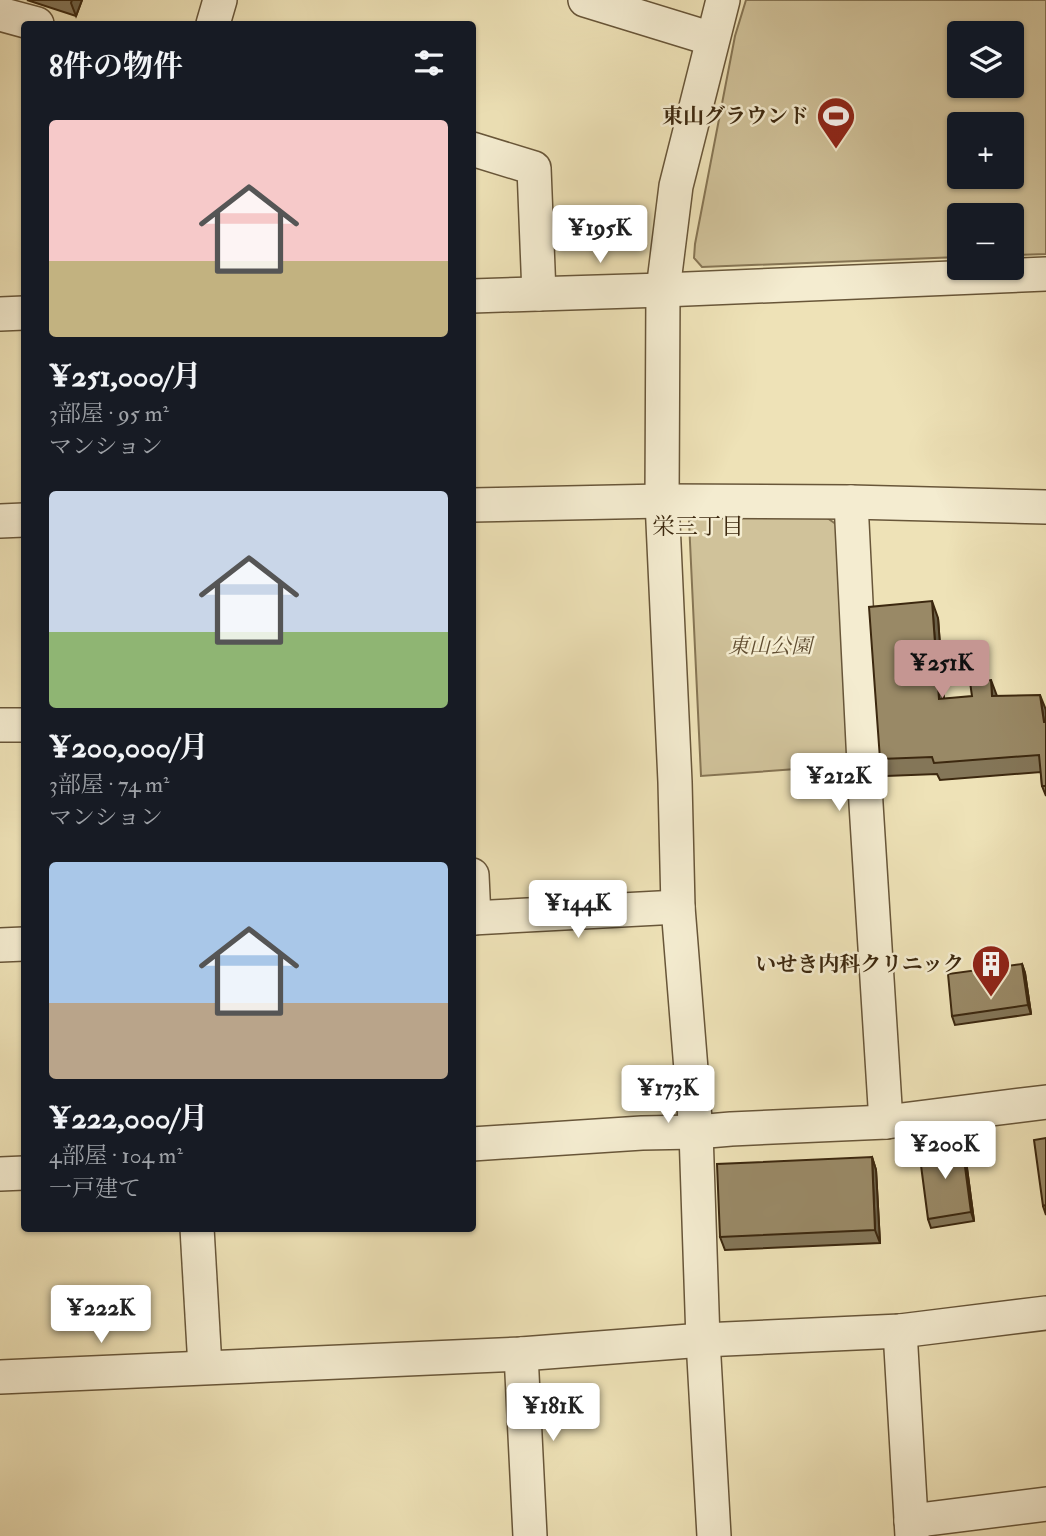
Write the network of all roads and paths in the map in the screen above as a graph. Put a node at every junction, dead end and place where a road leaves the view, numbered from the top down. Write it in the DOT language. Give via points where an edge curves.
graph roads {
  1 [pos="220,0"];
  2 [pos="585,0"];
  3 [pos="723,0"];
  4 [pos="1,21"];
  5 [pos="214,21"];
  6 [pos="21,23"];
  7 [pos="712,39"];
  8 [pos="476,150"];
  9 [pos="1046,274"];
  10 [pos="663,290"];
  11 [pos="539,294"];
  12 [pos="476,296"];
  13 [pos="21,313"];
  14 [pos="0,314"];
  15 [pos="662,501"];
  16 [pos="851,502"];
  17 [pos="476,505"];
  18 [pos="1046,507"];
  19 [pos="21,520"];
  20 [pos="0,521"];
  21 [pos="21,725"];
  22 [pos="0,726"];
  23 [pos="678,907"];
  24 [pos="476,918"];
  25 [pos="21,944"];
  26 [pos="0,945"];
  27 [pos="1046,1102"];
  28 [pos="886,1122"];
  29 [pos="696,1132"];
  30 [pos="476,1144"];
  31 [pos="21,1173"];
  32 [pos="0,1174"];
  33 [pos="197,1232"];
  34 [pos="1046,1313"];
  35 [pos="900,1331"];
  36 [pos="703,1340"];
  37 [pos="521,1354"];
  38 [pos="205,1367"];
  39 [pos="0,1377"];
  40 [pos="1046,1504"];
  41 [pos="911,1528"];
  42 [pos="524,1536"];
  43 [pos="714,1536"];
  1 -- 5 [label="street"];
  2 -- 7 [label="street"];
  3 -- 7 [label="street"];
  4 -- 6 [label="street"];
  7 -- 10 [label="street" via="676,186"];
  8 -- 11 [label="street" via="534,168"];
  9 -- 10 [label="street"];
  10 -- 11 [label="street"];
  10 -- 15 [label="street"];
  11 -- 12 [label="street"];
  13 -- 14 [label="street"];
  15 -- 16 [label="street"];
  15 -- 17 [label="street"];
  15 -- 23 [label="street"];
  16 -- 18 [label="street"];
  16 -- 28 [label="street"];
  19 -- 20 [label="street"];
  21 -- 22 [label="street"];
  23 -- 24 [label="street"];
  23 -- 29 [label="street"];
  25 -- 26 [label="street"];
  27 -- 28 [label="street"];
  28 -- 29 [label="street"];
  29 -- 30 [label="street"];
  29 -- 36 [label="street"];
  31 -- 32 [label="street"];
  33 -- 38 [label="street"];
  34 -- 35 [label="street"];
  35 -- 36 [label="street"];
  35 -- 41 [label="street"];
  36 -- 37 [label="street"];
  36 -- 43 [label="street"];
  37 -- 38 [label="street"];
  37 -- 42 [label="street"];
  38 -- 39 [label="street"];
  40 -- 41 [label="street"];
}
